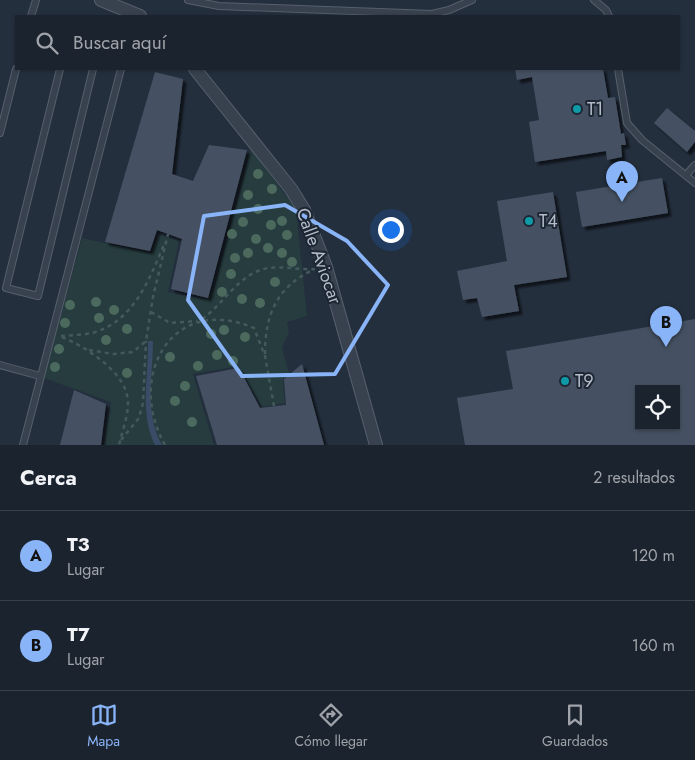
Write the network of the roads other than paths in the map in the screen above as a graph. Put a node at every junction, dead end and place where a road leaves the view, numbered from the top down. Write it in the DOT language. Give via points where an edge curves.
graph roads {
  1 [pos="36,0"];
  2 [pos="101,0"];
  3 [pos="188,0"];
  4 [pos="472,0"];
  5 [pos="594,0"];
  6 [pos="31,15"];
  7 [pos="135,15"];
  8 [pos="608,15"];
  9 [pos="16,70"];
  10 [pos="60,70"];
  11 [pos="94,70"];
  12 [pos="121,70"];
  13 [pos="196,70"];
  14 [pos="618,70"];
  15 [pos="0,133"];
  16 [pos="695,165"];
  17 [pos="686,175"];
  18 [pos="695,183"];
  19 [pos="0,365"];
  20 [pos="40,376"];
  21 [pos="23,445"];
  22 [pos="376,445"];
  1 -- 6 [label="lane"];
  2 -- 7 [label="street"];
  3 -- 4 [label="lane" via="219,6 432,14"];
  5 -- 8 [label="lane"];
  9 -- 15 [label="lane"];
  10 -- 11 [label="lane" via="6,288 38,296"];
  12 -- 20 [label="lane"];
  13 -- 22 [label="street, Calle Aviocar" via="291,189 304,210"];
  14 -- 17 [label="lane" via="627,123 642,140"];
  16 -- 17 [label="lane"];
  17 -- 18 [label="lane"];
  19 -- 20 [label="lane"];
  20 -- 21 [label="lane"];
}
